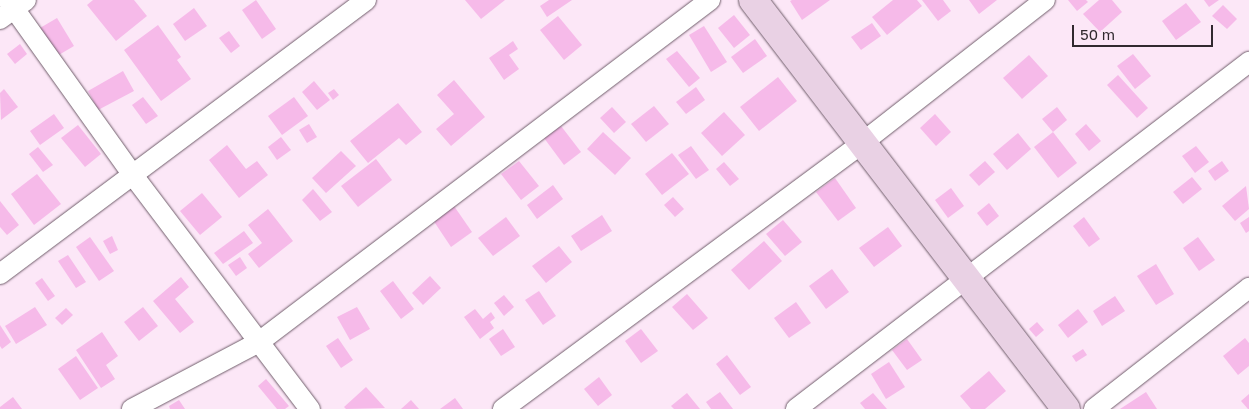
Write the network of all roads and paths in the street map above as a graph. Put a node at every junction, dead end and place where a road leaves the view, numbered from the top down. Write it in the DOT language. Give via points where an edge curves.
graph roads {
  1 [pos="366,0"];
  2 [pos="710,0"];
  3 [pos="753,0"];
  4 [pos="1045,0"];
  5 [pos="12,7"];
  6 [pos="1249,62"];
  7 [pos="862,143"];
  8 [pos="132,174"];
  9 [pos="0,274"];
  10 [pos="964,276"];
  11 [pos="1249,288"];
  12 [pos="260,342"];
  13 [pos="132,409"];
  14 [pos="310,409"];
  15 [pos="503,409"];
  16 [pos="796,409"];
  17 [pos="1066,409"];
  18 [pos="1094,409"];
  1 -- 8 [label="street"];
  2 -- 12 [label="street"];
  3 -- 7 [label="street"];
  4 -- 7 [label="street"];
  5 -- 8 [label="street"];
  6 -- 10 [label="street"];
  7 -- 10 [label="street"];
  7 -- 15 [label="street"];
  8 -- 9 [label="street"];
  8 -- 12 [label="street"];
  10 -- 16 [label="street"];
  10 -- 17 [label="street"];
  11 -- 18 [label="street"];
  12 -- 13 [label="street"];
  12 -- 14 [label="street"];
}
